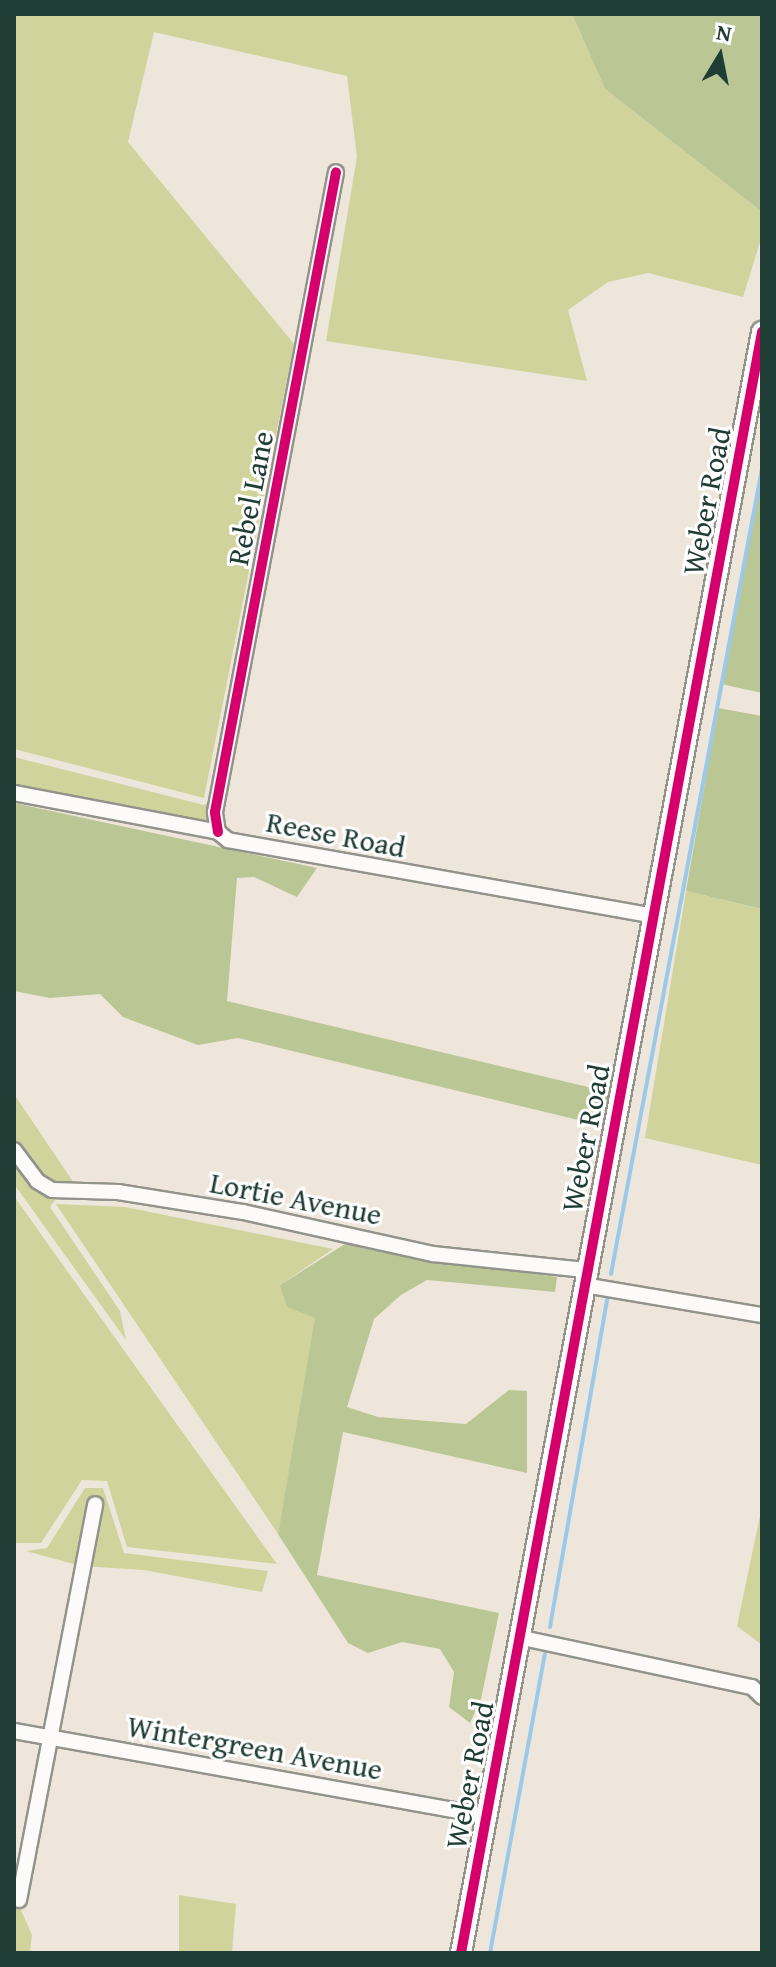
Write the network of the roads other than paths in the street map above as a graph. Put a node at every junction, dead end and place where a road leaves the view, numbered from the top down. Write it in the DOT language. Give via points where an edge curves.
graph roads {
  1 [pos="336,172"];
  2 [pos="762,332"];
  3 [pos="14,793"];
  4 [pos="218,832"];
  5 [pos="651,915"];
  6 [pos="14,1150"];
  7 [pos="585,1278"];
  8 [pos="762,1315"];
  9 [pos="95,1504"];
  10 [pos="518,1637"];
  11 [pos="762,1697"];
  12 [pos="14,1731"];
  13 [pos="50,1737"];
  14 [pos="486,1816"];
  15 [pos="19,1900"];
  16 [pos="461,1953"];
  1 -- 4 [label="street, Rebel Lane" via="215,812"];
  2 -- 5 [label="street, Weber Road"];
  3 -- 4 [label="street, Reese Road"];
  4 -- 5 [label="street, Reese Road" via="244,843"];
  5 -- 7 [label="street, Weber Road"];
  6 -- 7 [label="street, Lortie Avenue" via="37,1181 52,1190 118,1192 243,1212 433,1254"];
  7 -- 8 [label="street, Lortie Avenue"];
  7 -- 10 [label="street, Weber Road"];
  9 -- 13 [label="street"];
  10 -- 11 [label="street" via="752,1687"];
  10 -- 14 [label="street, Weber Road"];
  12 -- 13 [label="street, Wintergreen Avenue"];
  13 -- 14 [label="street, Wintergreen Avenue"];
  13 -- 15 [label="street"];
  14 -- 16 [label="street, Weber Road"];
}
